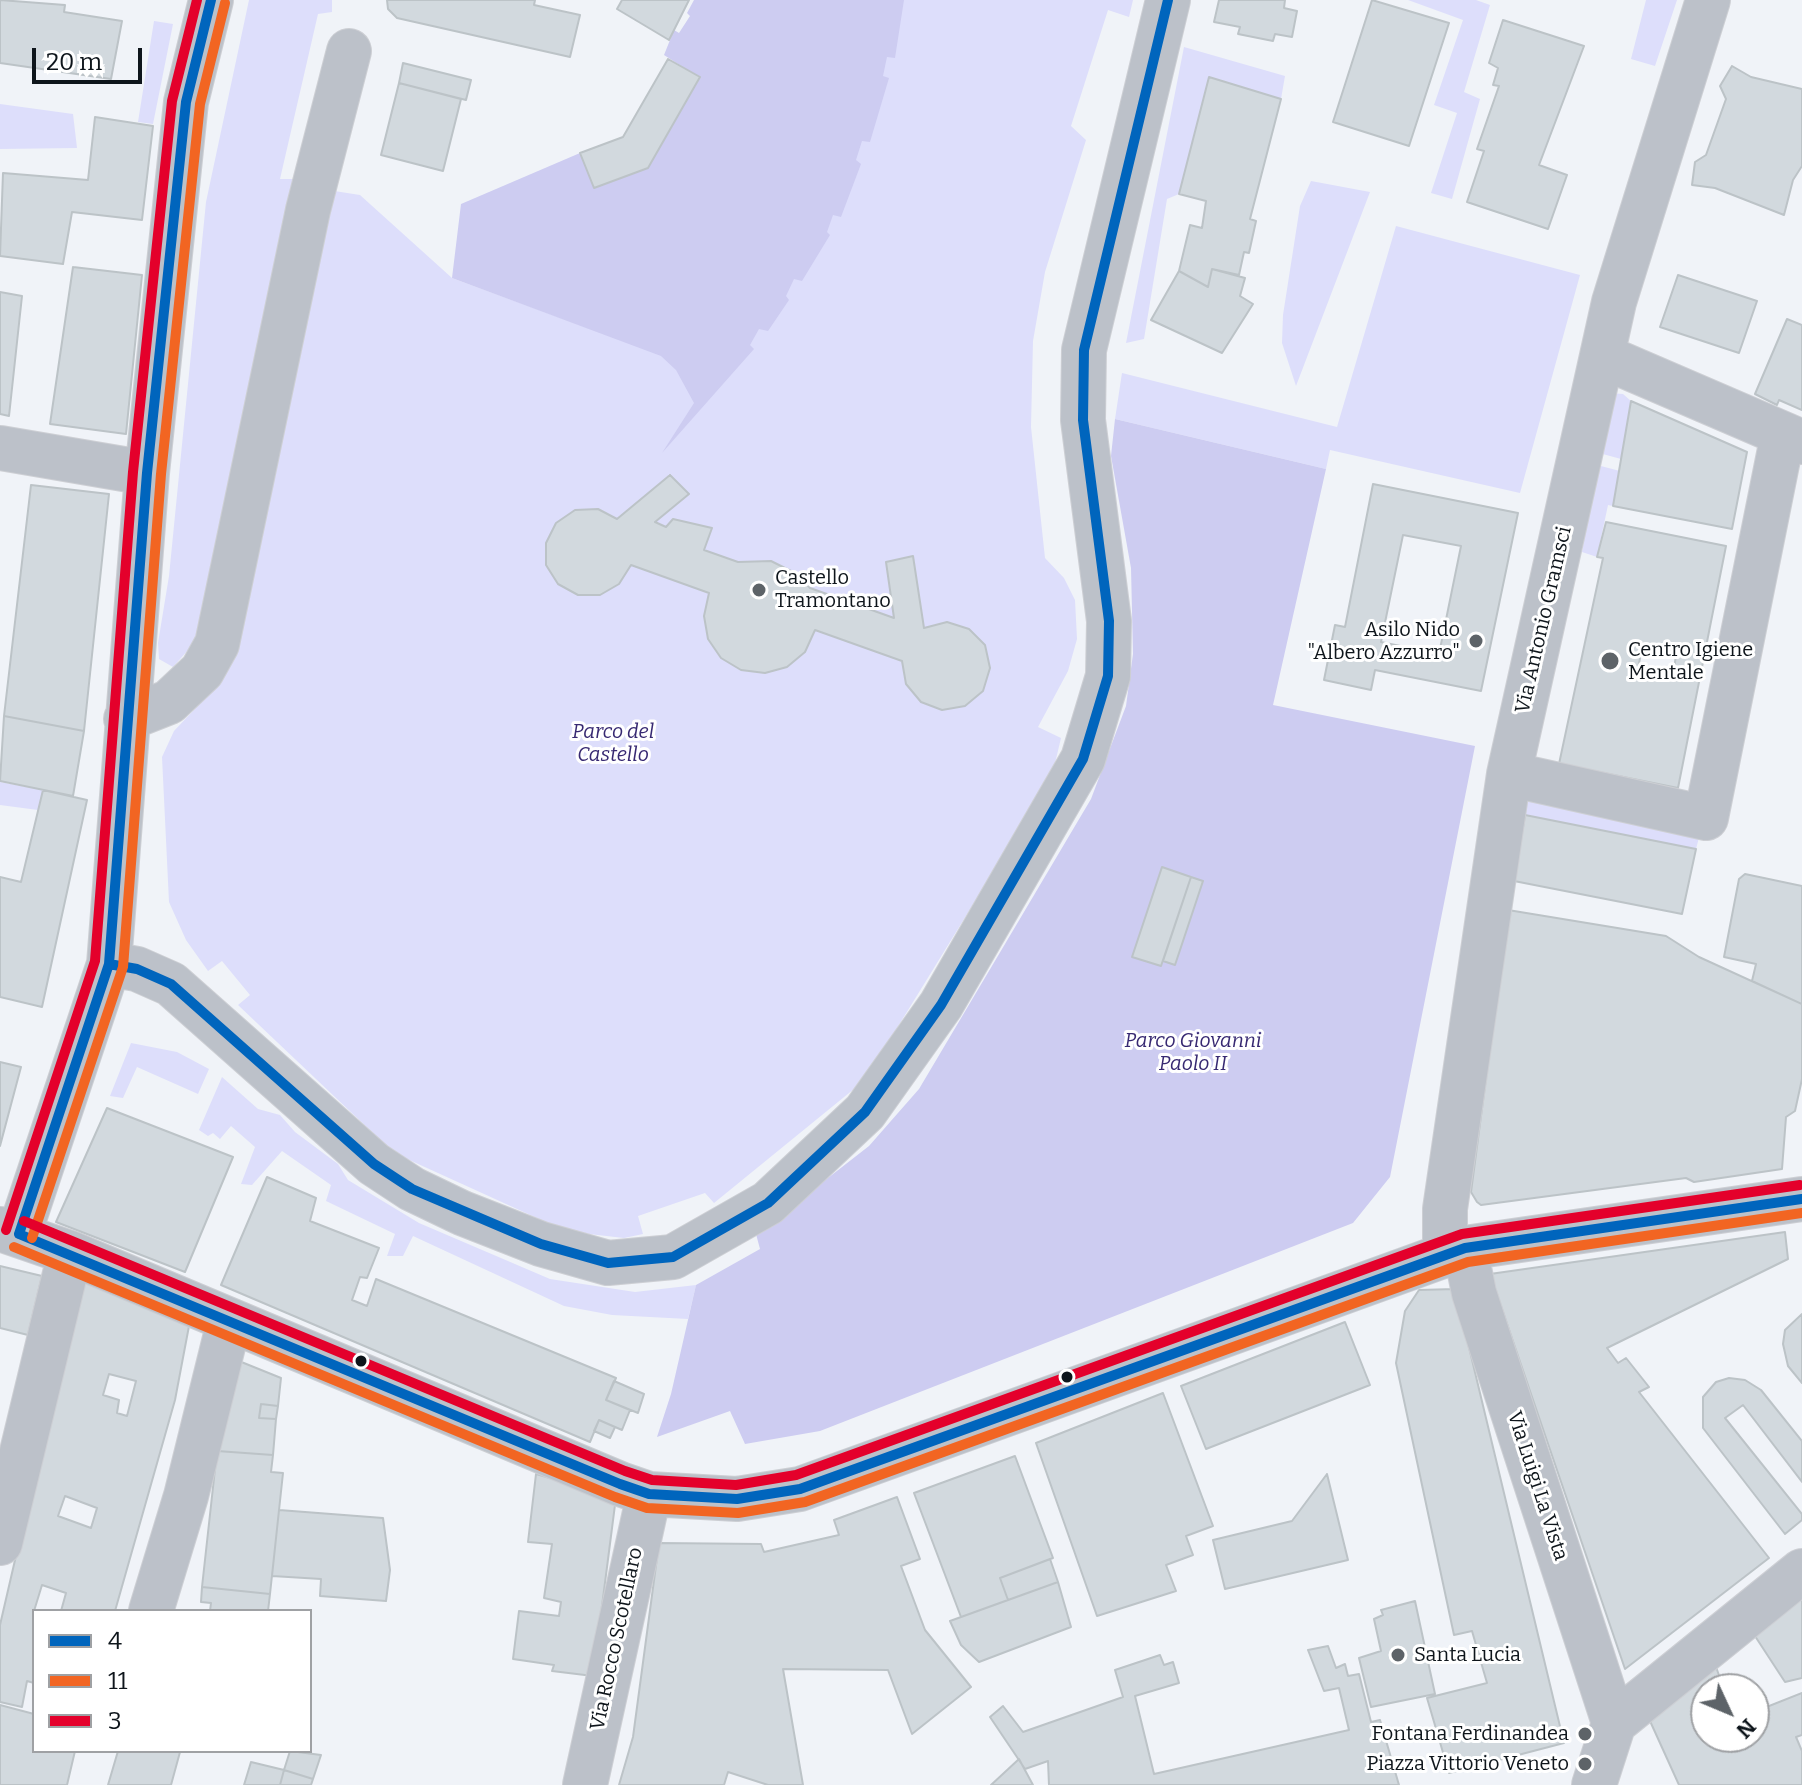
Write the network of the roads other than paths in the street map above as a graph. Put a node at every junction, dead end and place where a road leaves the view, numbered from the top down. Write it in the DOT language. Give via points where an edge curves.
graph roads {
  1 [pos="211,0"];
  2 [pos="1168,0"];
  3 [pos="1708,0"];
  4 [pos="349,51"];
  5 [pos="1602,356"];
  6 [pos="1792,438"];
  7 [pos="0,448"];
  8 [pos="147,473"];
  9 [pos="126,719"];
  10 [pos="1509,774"];
  11 [pos="109,964"];
  12 [pos="1802,1199"];
  13 [pos="10,1232"];
  14 [pos="1455,1251"];
  15 [pos="70,1253"];
  16 [pos="229,1322"];
  17 [pos="649,1494"];
  18 [pos="186,1496"];
  19 [pos="0,1543"];
  20 [pos="1802,1571"];
  21 [pos="152,1609"];
  22 [pos="177,1609"];
  23 [pos="1614,1723"];
  24 [pos="585,1785"];
  25 [pos="1594,1785"];
  1 -- 8 [label="street" via="186,102"];
  2 -- 11 [label="street" via="1084,350 1083,420 1109,621 1108,676 1083,759 941,1005 865,1112 768,1203 673,1257 608,1263 541,1244 412,1189 374,1164 171,984"];
  3 -- 5 [label="street, Via Antonio Gramsci"];
  4 -- 9 [label="street" via="308,210 217,644 202,671 169,702"];
  5 -- 6 [label="street"];
  5 -- 10 [label="street, Via Antonio Gramsci"];
  6 -- 10 [label="street" via="1706,818"];
  7 -- 8 [label="street"];
  8 -- 9 [label="street"];
  9 -- 11 [label="street"];
  10 -- 14 [label="street, Via Antonio Gramsci" via="1445,1209"];
  11 -- 13 [label="street"];
  12 -- 14 [label="street"];
  13 -- 15 [label="street"];
  14 -- 17 [label="street" via="800,1489 737,1499"];
  14 -- 23 [label="street, Via Luigi La Vista" via="1474,1293"];
  15 -- 16 [label="street"];
  15 -- 19 [label="street"];
  16 -- 17 [label="street"];
  16 -- 18 [label="street"];
  17 -- 24 [label="street, Via Rocco Scotellaro"];
  18 -- 21 [label="street"];
  18 -- 22 [label="street"];
  20 -- 23 [label="street"];
  23 -- 25 [label="street"];
}
